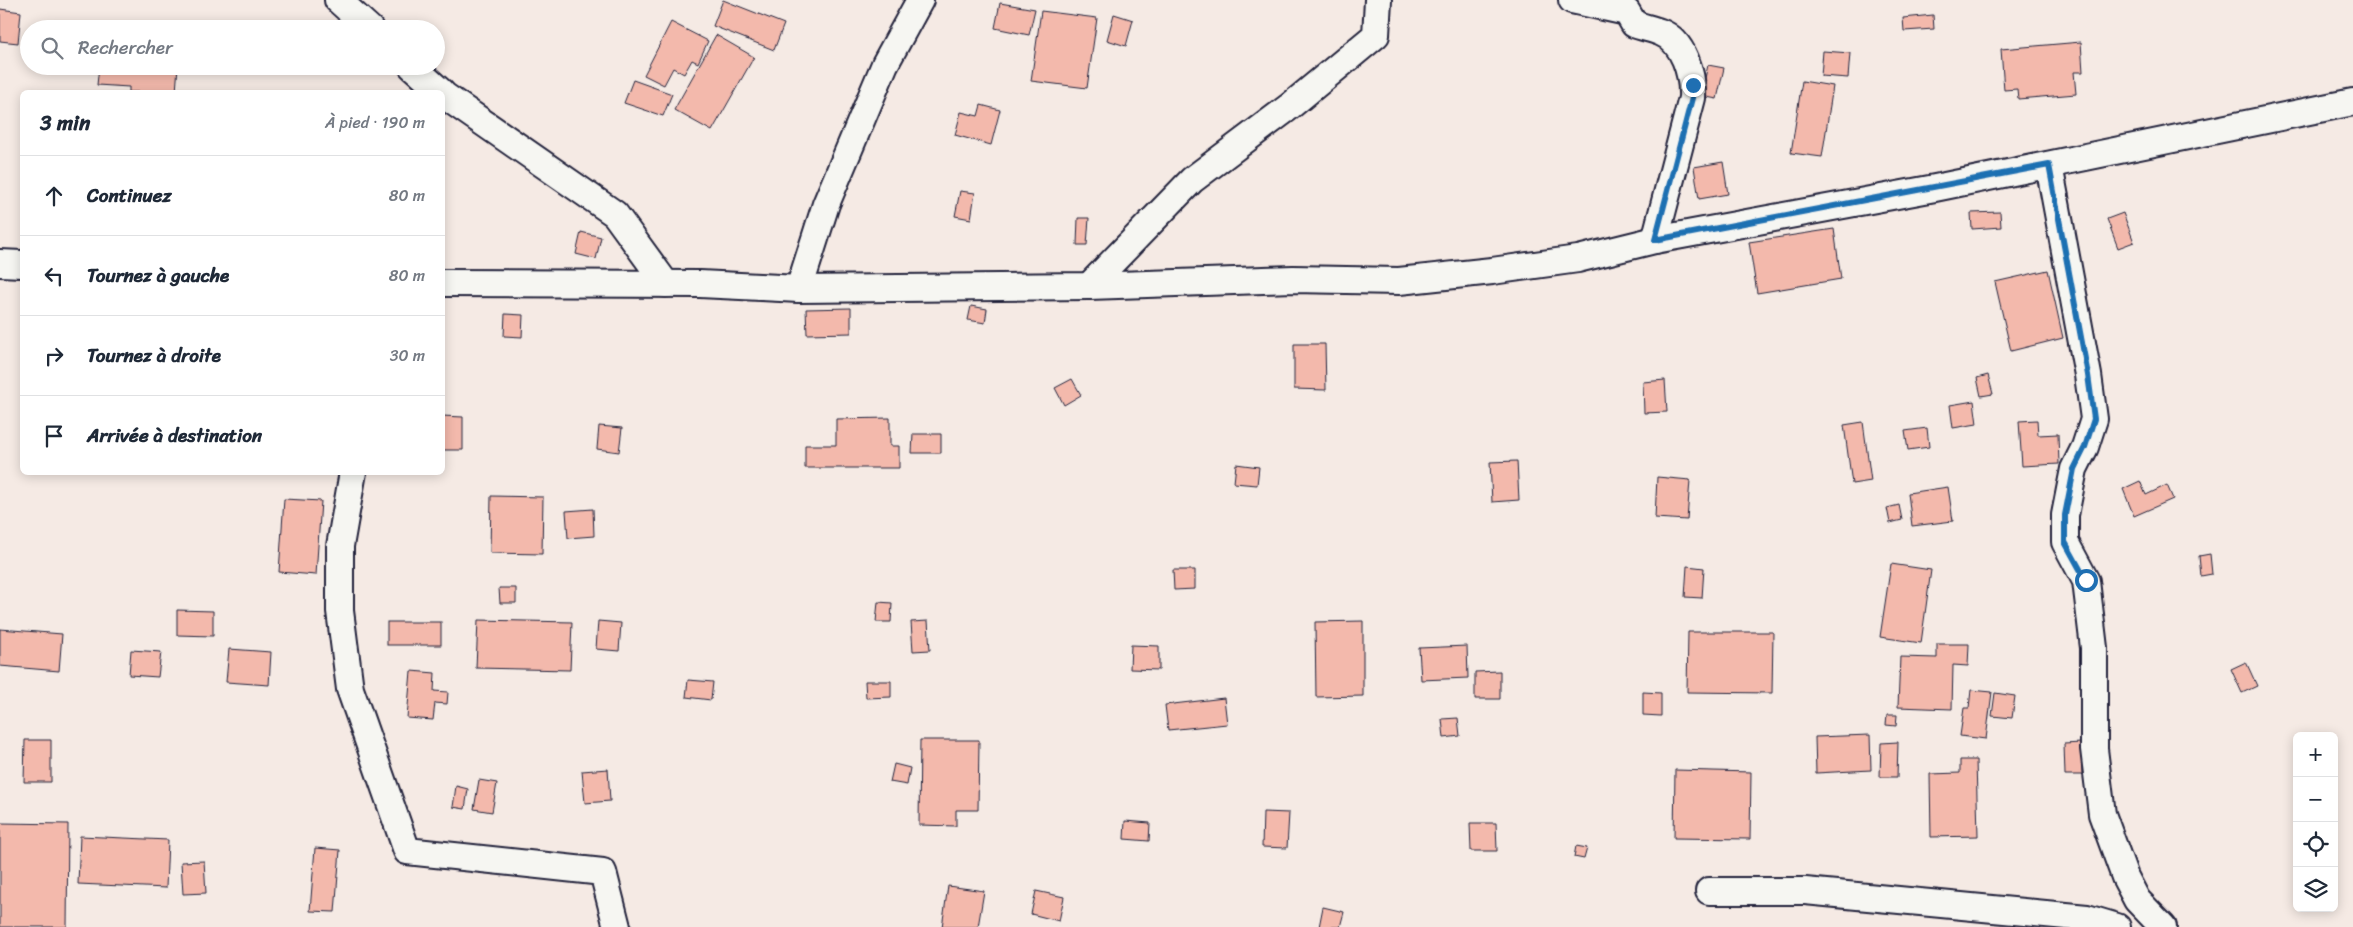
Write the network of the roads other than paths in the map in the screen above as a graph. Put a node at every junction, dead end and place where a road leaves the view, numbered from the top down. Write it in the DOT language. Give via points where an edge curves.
graph roads {
  1 [pos="338,0"];
  2 [pos="920,0"];
  3 [pos="1378,0"];
  4 [pos="1572,0"];
  5 [pos="360,20"];
  6 [pos="420,75"];
  7 [pos="435,90"];
  8 [pos="445,101"];
  9 [pos="2353,102"];
  10 [pos="2049,165"];
  11 [pos="1655,240"];
  12 [pos="0,263"];
  13 [pos="20,264"];
  14 [pos="445,283"];
  15 [pos="666,284"];
  16 [pos="1089,286"];
  17 [pos="799,289"];
  18 [pos="353,475"];
  19 [pos="1709,892"];
  20 [pos="617,927"];
  21 [pos="2117,927"];
  22 [pos="2163,927"];
  1 -- 5 [label="street"];
  2 -- 17 [label="street" via="885,64 830,195"];
  3 -- 16 [label="street" via="1376,35 1289,107 1192,180"];
  4 -- 11 [label="street" via="1627,12 1634,24 1661,32 1679,45 1689,73 1693,85 1692,98"];
  6 -- 7 [label="street"];
  8 -- 15 [label="street" via="615,214"];
  9 -- 10 [label="street"];
  10 -- 11 [label="street"];
  10 -- 22 [label="street" via="2094,419 2074,469 2065,515 2065,542 2086,580 2094,648 2094,749 2102,814 2137,900"];
  11 -- 16 [label="street" via="1578,259 1399,281 1293,279"];
  12 -- 13 [label="street"];
  14 -- 15 [label="street"];
  15 -- 17 [label="street"];
  16 -- 17 [label="street"];
  18 -- 20 [label="street" via="340,555 340,611 350,689 406,852 603,872"];
  19 -- 21 [label="street" via="1805,891 2087,918"];
}
